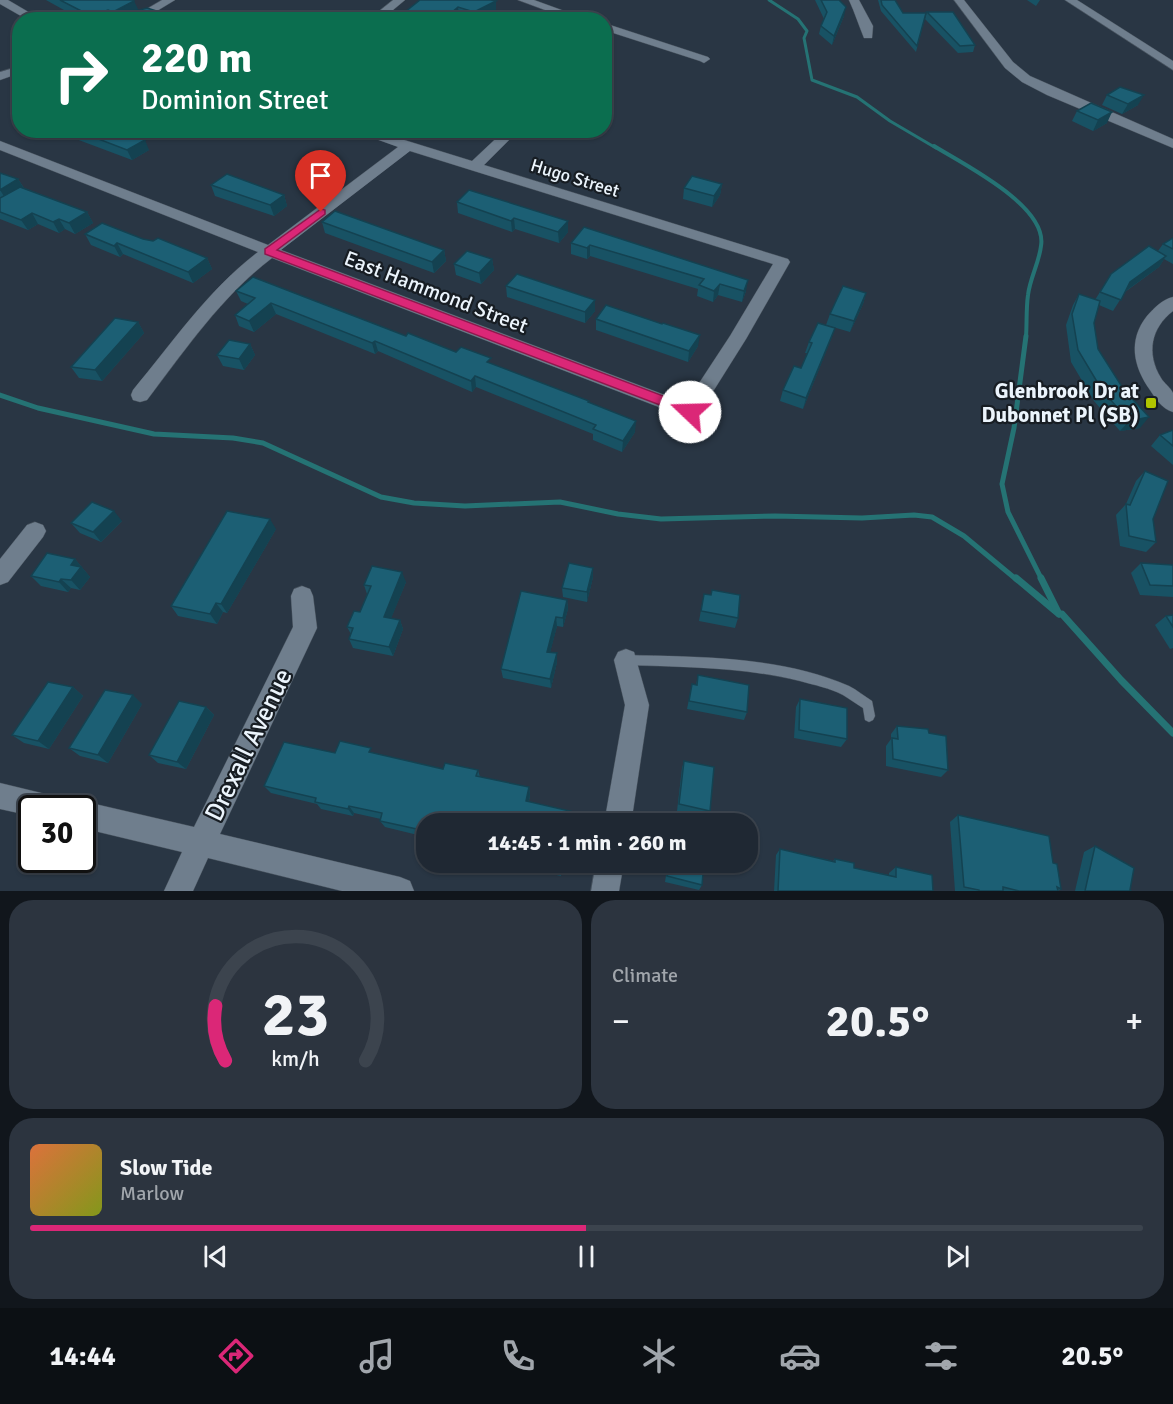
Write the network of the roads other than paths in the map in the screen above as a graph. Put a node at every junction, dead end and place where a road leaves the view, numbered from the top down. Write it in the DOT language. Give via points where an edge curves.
graph roads {
  1 [pos="0,0"];
  2 [pos="170,0"];
  3 [pos="400,0"];
  4 [pos="523,0"];
  5 [pos="854,0"];
  6 [pos="959,0"];
  7 [pos="1070,0"];
  8 [pos="22,12"];
  9 [pos="148,12"];
  10 [pos="384,12"];
  11 [pos="560,12"];
  12 [pos="612,29"];
  13 [pos="867,36"];
  14 [pos="704,59"];
  15 [pos="1173,66"];
  16 [pos="382,138"];
  17 [pos="505,138"];
  18 [pos="1173,144"];
  19 [pos="0,145"];
  20 [pos="408,146"];
  21 [pos="474,167"];
  22 [pos="269,251"];
  23 [pos="1173,302"];
  24 [pos="140,395"];
  25 [pos="1173,405"];
  26 [pos="690,412"];
  27 [pos="35,531"];
  28 [pos="0,575"];
  29 [pos="302,596"];
  30 [pos="626,660"];
  31 [pos="869,716"];
  32 [pos="0,796"];
  33 [pos="18,800"];
  34 [pos="619,813"];
  35 [pos="96,817"];
  36 [pos="201,843"];
  37 [pos="608,873"];
  38 [pos="178,891"];
  39 [pos="400,891"];
  40 [pos="605,891"];
  1 -- 8 [label="street"];
  2 -- 9 [label="street"];
  3 -- 10 [label="street"];
  4 -- 11 [label="street"];
  5 -- 13 [label="street" via="867,26"];
  6 -- 18 [label="street" via="1009,65 1026,79"];
  7 -- 15 [label="street"];
  12 -- 14 [label="street"];
  16 -- 20 [label="street, Hugo Street"];
  17 -- 21 [label="street"];
  19 -- 22 [label="street, East Hammond Street"];
  20 -- 21 [label="street, Hugo Street"];
  20 -- 22 [label="street"];
  21 -- 26 [label="street, Hugo Street" via="782,262"];
  22 -- 24 [label="street" via="218,296"];
  22 -- 26 [label="street, East Hammond Street"];
  23 -- 25 [label="street" via="1152,321 1144,335 1142,351 1150,379"];
  27 -- 28 [label="street"];
  29 -- 36 [label="street, Drexall Avenue" via="305,628"];
  30 -- 31 [label="lane" via="709,663 780,672 832,685 859,698 868,705"];
  30 -- 34 [label="street" via="637,705"];
  32 -- 33 [label="street"];
  35 -- 36 [label="street"];
  36 -- 38 [label="street, Drexall Avenue"];
  36 -- 39 [label="street"];
  37 -- 40 [label="street"];
}
